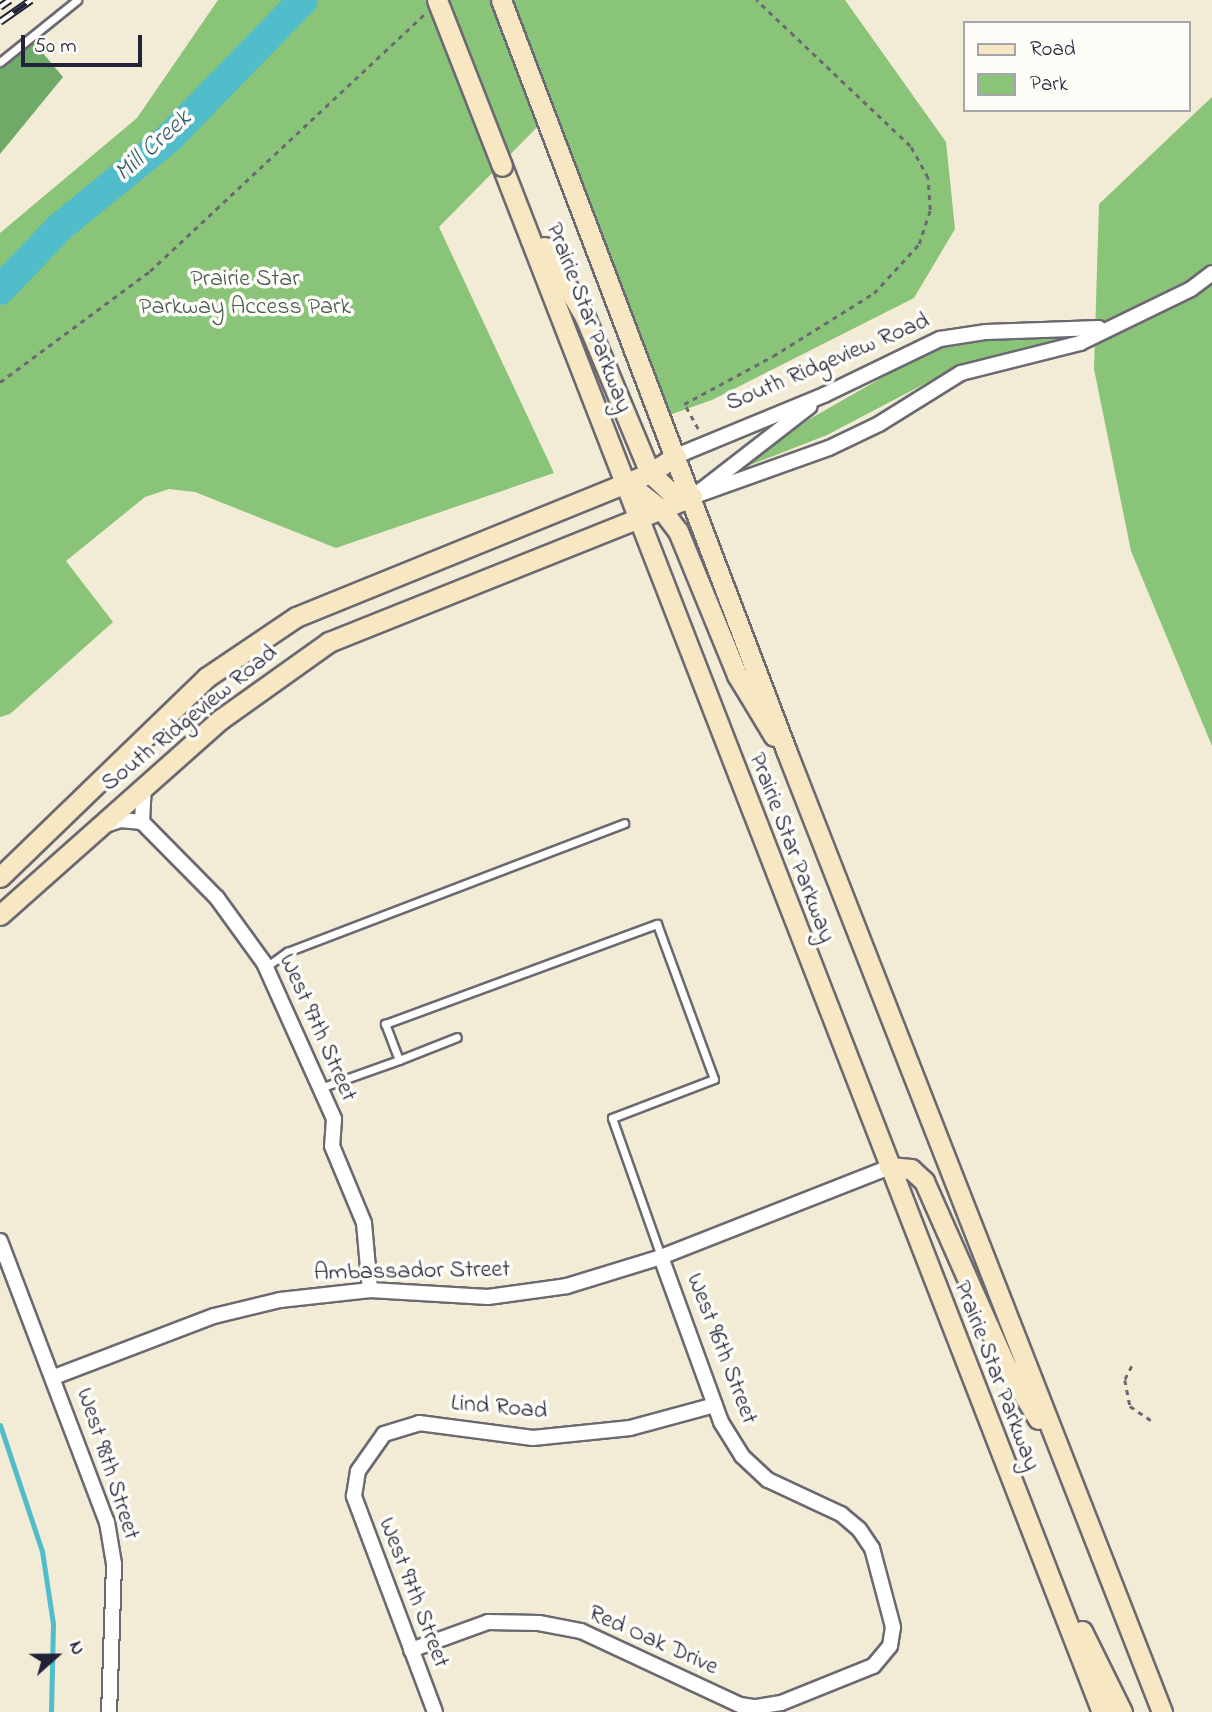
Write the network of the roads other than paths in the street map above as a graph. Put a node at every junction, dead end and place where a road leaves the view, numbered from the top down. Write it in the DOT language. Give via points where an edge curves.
graph roads {
  1 [pos="76,0"];
  2 [pos="501,0"];
  3 [pos="434,5"];
  4 [pos="0,62"];
  5 [pos="524,222"];
  6 [pos="1212,273"];
  7 [pos="1118,324"];
  8 [pos="824,395"];
  9 [pos="676,456"];
  10 [pos="650,472"];
  11 [pos="625,482"];
  12 [pos="692,497"];
  13 [pos="667,517"];
  14 [pos="640,519"];
  15 [pos="659,568"];
  16 [pos="786,750"];
  17 [pos="144,786"];
  18 [pos="142,822"];
  19 [pos="624,823"];
  20 [pos="96,829"];
  21 [pos="0,877"];
  22 [pos="0,915"];
  23 [pos="266,967"];
  24 [pos="457,1037"];
  25 [pos="399,1059"];
  26 [pos="323,1087"];
  27 [pos="889,1167"];
  28 [pos="0,1241"];
  29 [pos="661,1257"];
  30 [pos="6,1273"];
  31 [pos="370,1290"];
  32 [pos="54,1377"];
  33 [pos="715,1405"];
  34 [pos="1052,1431"];
  35 [pos="369,1450"];
  36 [pos="1022,1511"];
  37 [pos="411,1650"];
  38 [pos="755,1709"];
  39 [pos="109,1712"];
  40 [pos="435,1712"];
  41 [pos="1102,1712"];
  42 [pos="1122,1712"];
  43 [pos="1162,1712"];
  1 -- 4 [label="lane"];
  2 -- 9 [label="main road, Prairie Star Parkway"];
  3 -- 5 [label="main road, Prairie Star Parkway, bridge"];
  5 -- 10 [label="main road" via="585,317"];
  5 -- 11 [label="main road, Prairie Star Parkway"];
  6 -- 7 [label="street" via="1191,289"];
  7 -- 8 [label="street, South Ridgeview Road" via="1082,331 986,332 940,339"];
  7 -- 12 [label="street, South Ridgeview Road" via="1080,343 961,373 879,424 829,448"];
  8 -- 9 [label="street, South Ridgeview Road"];
  8 -- 12 [label="street"];
  9 -- 10 [label="main road, South Ridgeview Road"];
  9 -- 12 [label="main road, Prairie Star Parkway"];
  10 -- 11 [label="main road, South Ridgeview Road"];
  10 -- 12 [label="main road" via="668,490"];
  11 -- 13 [label="main road"];
  11 -- 14 [label="main road, Prairie Star Parkway"];
  11 -- 21 [label="main road, South Ridgeview Road" via="354,590 267,635 207,677"];
  12 -- 13 [label="main road, South Ridgeview Road"];
  12 -- 16 [label="main road, Prairie Star Parkway"];
  13 -- 14 [label="main road, South Ridgeview Road"];
  13 -- 15 [label="main road"];
  13 -- 16 [label="main road" via="737,675 762,721"];
  14 -- 15 [label="main road, Prairie Star Parkway"];
  14 -- 17 [label="main road, South Ridgeview Road" via="329,642 221,719"];
  15 -- 27 [label="main road, Prairie Star Parkway"];
  16 -- 34 [label="main road, Prairie Star Parkway"];
  17 -- 18 [label="street"];
  17 -- 20 [label="main road, South Ridgeview Road"];
  18 -- 20 [label="street" via="120,820"];
  18 -- 23 [label="street, West 97th Street" via="217,898"];
  19 -- 23 [label="lane" via="286,952"];
  20 -- 22 [label="main road, South Ridgeview Road"];
  23 -- 26 [label="street, West 97th Street"];
  24 -- 25 [label="lane"];
  25 -- 26 [label="lane"];
  25 -- 29 [label="lane" via="385,1024 657,924 714,1079 612,1118"];
  26 -- 31 [label="street, West 97th Street" via="334,1119 332,1146 364,1223"];
  27 -- 29 [label="street, Ambassador Street"];
  27 -- 34 [label="main road" via="911,1169 924,1181 1005,1364 1034,1415"];
  27 -- 36 [label="main road, Prairie Star Parkway"];
  28 -- 30 [label="street, West 98th Street"];
  29 -- 31 [label="street, Ambassador Street" via="528,1293 488,1297"];
  29 -- 33 [label="street, West 96th Street"];
  30 -- 32 [label="street, West 98th Street"];
  31 -- 32 [label="street, Ambassador Street" via="317,1293 225,1313"];
  32 -- 39 [label="street, West 98th Street" via="111,1544"];
  33 -- 35 [label="street, Lind Road" via="630,1428 533,1438 419,1423 384,1434"];
  33 -- 38 [label="street, West 96th Street" via="742,1456 768,1480 841,1514 859,1529 872,1548 893,1627 890,1646 873,1665"];
  34 -- 43 [label="main road, Prairie Star Parkway"];
  35 -- 37 [label="street, West 97th Street" via="358,1471 354,1496"];
  36 -- 41 [label="main road, Prairie Star Parkway"];
  36 -- 42 [label="main road"];
  37 -- 38 [label="street, Red Oak Drive" via="488,1622 539,1623 581,1631"];
  37 -- 40 [label="street, West 97th Street"];
}
